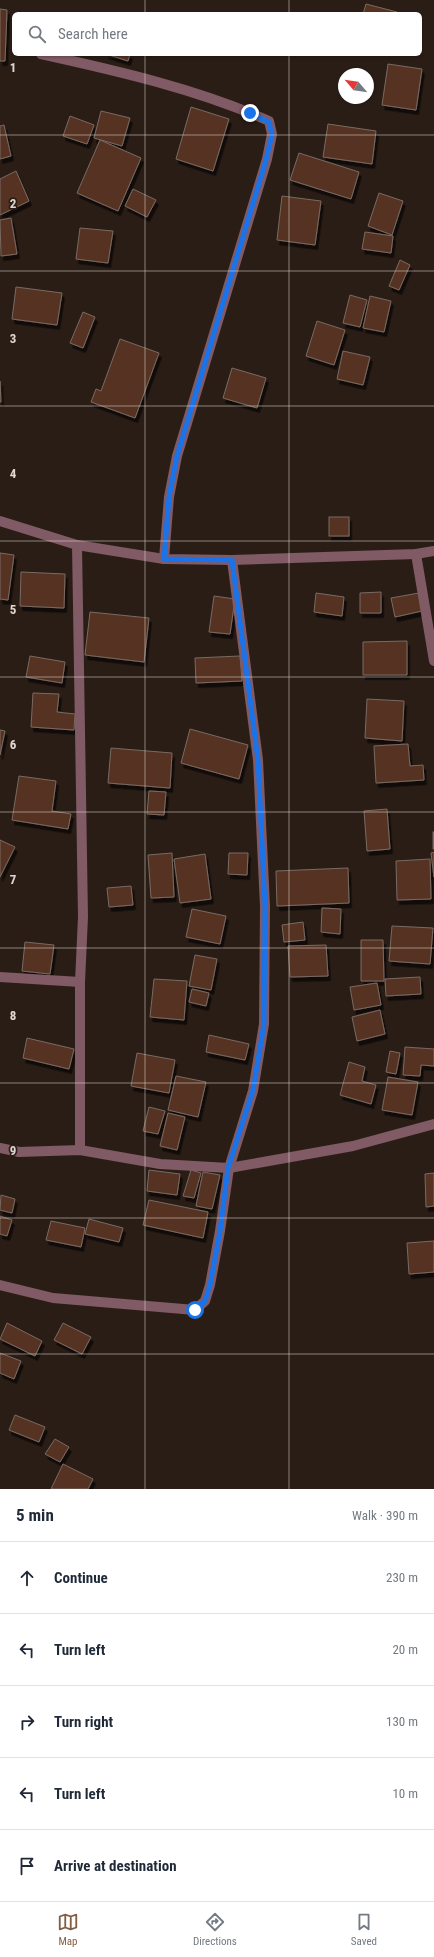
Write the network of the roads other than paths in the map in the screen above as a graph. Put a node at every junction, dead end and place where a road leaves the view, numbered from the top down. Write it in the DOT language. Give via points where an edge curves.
graph roads {
  1 [pos="50,56"];
  2 [pos="0,521"];
  3 [pos="77,544"];
  4 [pos="434,551"];
  5 [pos="416,554"];
  6 [pos="164,559"];
  7 [pos="232,560"];
  8 [pos="434,661"];
  9 [pos="0,977"];
  10 [pos="80,982"];
  11 [pos="434,1124"];
  12 [pos="0,1148"];
  13 [pos="80,1150"];
  14 [pos="228,1168"];
  15 [pos="0,1285"];
  1 -- 6 [label="street" via="133,75 250,113 269,122 272,134 177,456 169,497"];
  2 -- 3 [label="street"];
  3 -- 6 [label="street"];
  3 -- 10 [label="street" via="83,917"];
  4 -- 5 [label="street"];
  5 -- 7 [label="street"];
  5 -- 8 [label="street"];
  6 -- 7 [label="street"];
  7 -- 14 [label="street" via="258,760 265,906 264,1024 253,1090"];
  9 -- 10 [label="street"];
  10 -- 13 [label="street"];
  11 -- 14 [label="street" via="353,1146"];
  12 -- 13 [label="street" via="19,1152"];
  13 -- 14 [label="street" via="160,1164"];
  14 -- 15 [label="street" via="210,1285 205,1301 195,1310 53,1298"];
}
